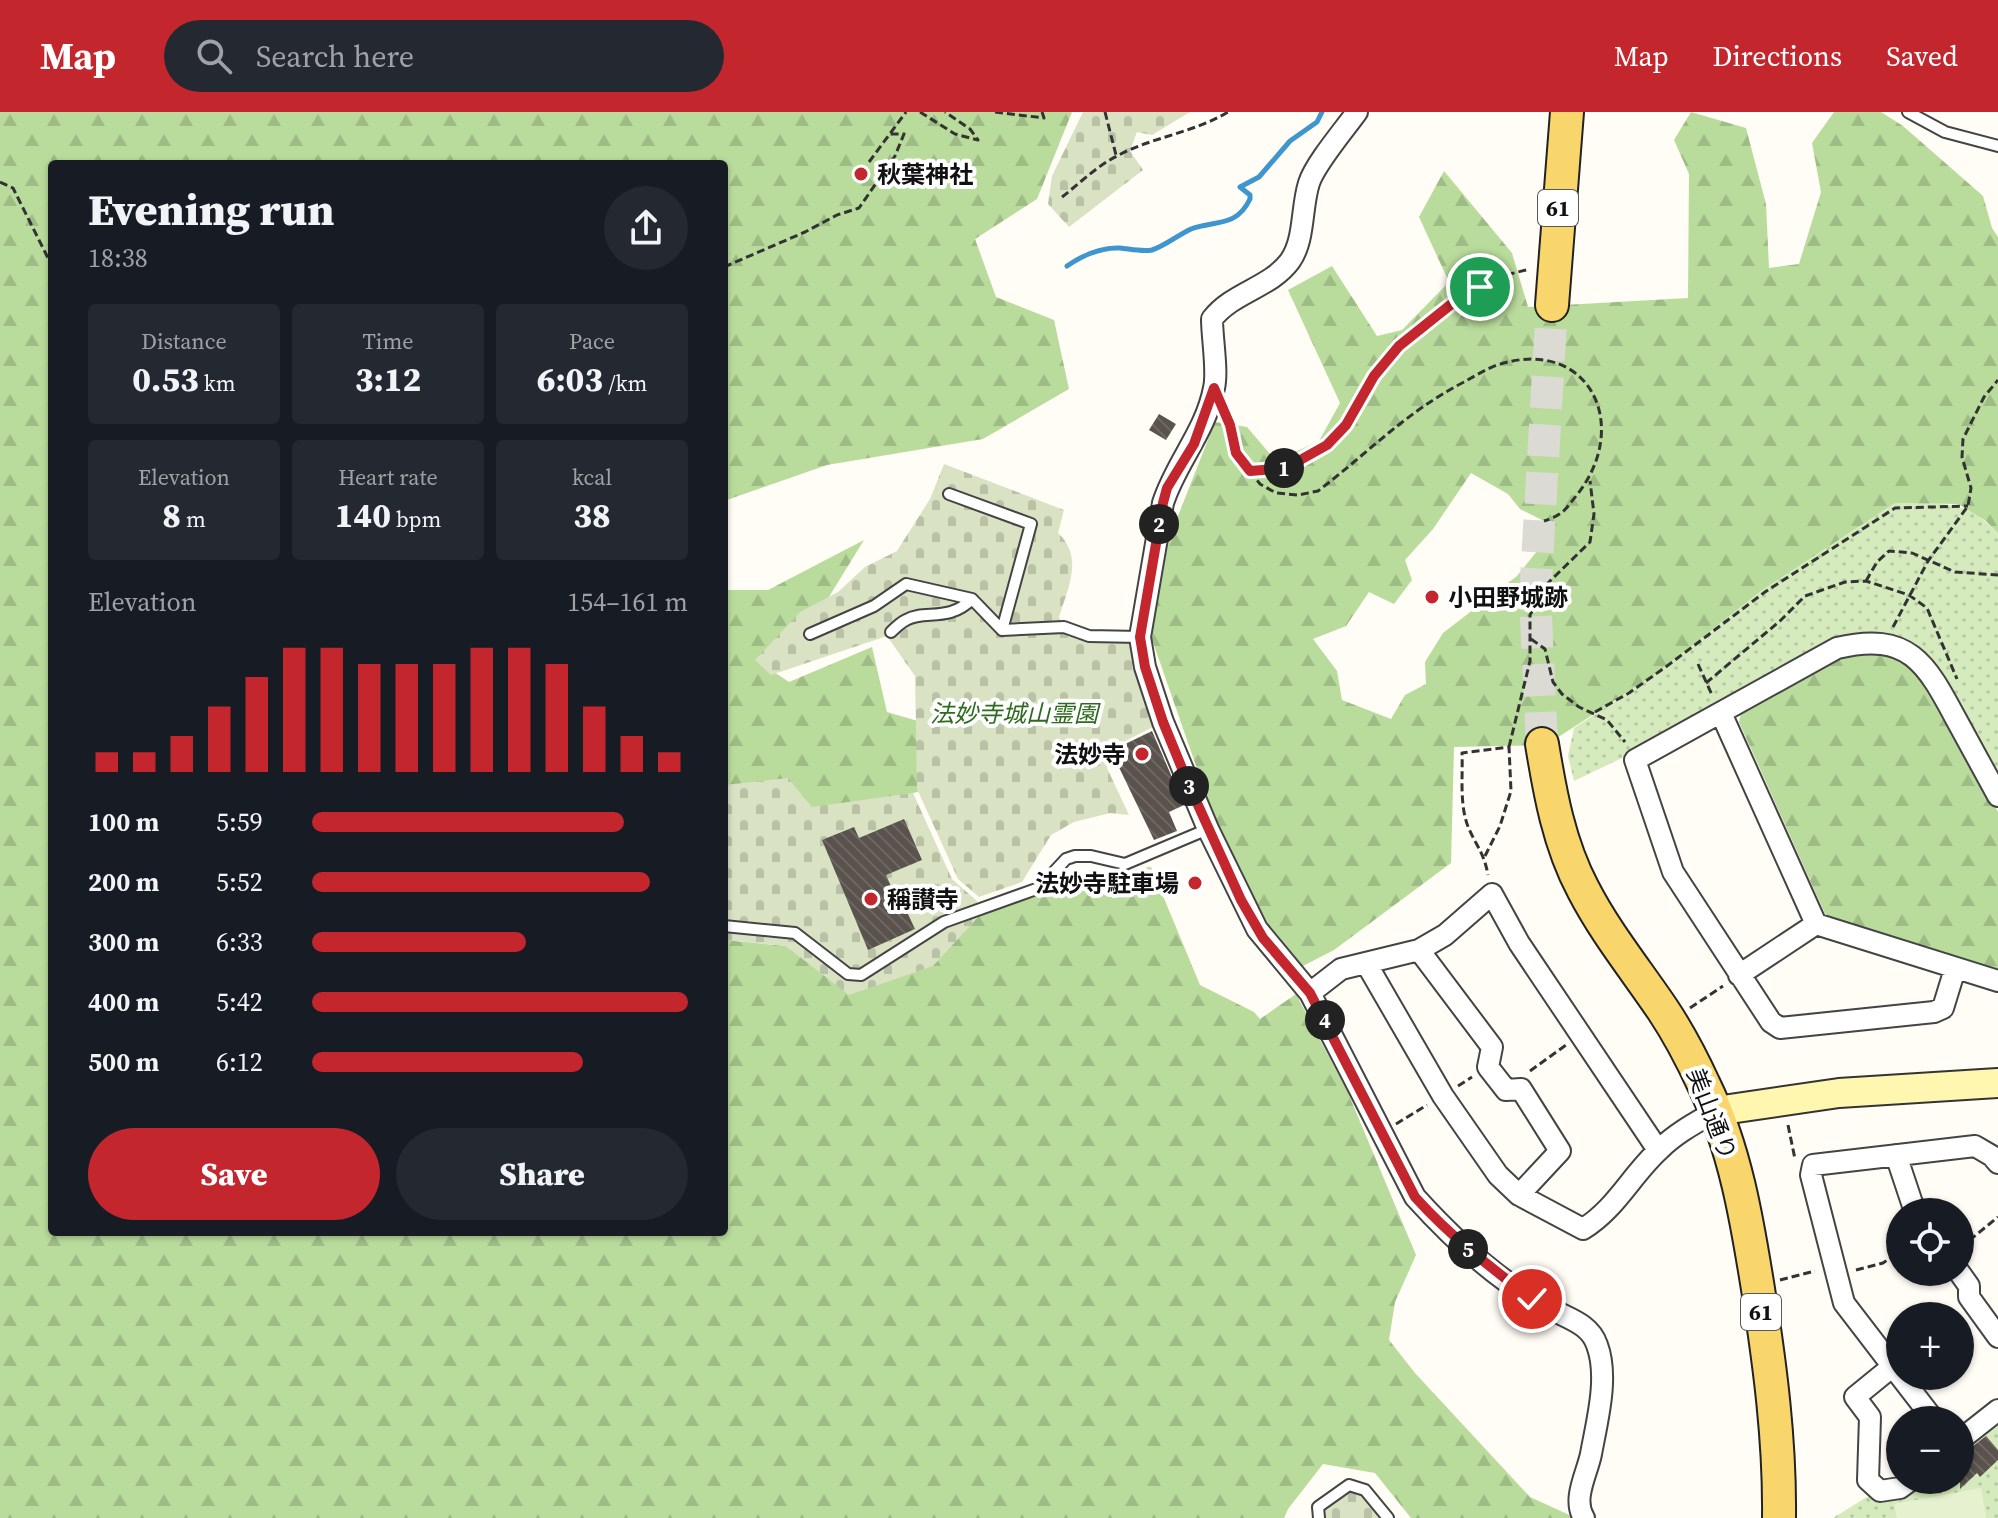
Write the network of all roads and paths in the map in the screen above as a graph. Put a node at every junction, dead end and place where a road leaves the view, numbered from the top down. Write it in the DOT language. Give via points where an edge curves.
graph roads {
  1 [pos="906,112"];
  2 [pos="920,112"];
  3 [pos="945,112"];
  4 [pos="995,112"];
  5 [pos="1042,112"];
  6 [pos="1105,112"];
  7 [pos="1228,112"];
  8 [pos="1357,112"];
  9 [pos="1567,112"];
  10 [pos="1908,112"];
  11 [pos="889,134"];
  12 [pos="1998,146"];
  13 [pos="1116,156"];
  14 [pos="869,162"];
  15 [pos="0,182"];
  16 [pos="1062,197"];
  17 [pos="48,258"];
  18 [pos="1554,264"];
  19 [pos="728,265"];
  20 [pos="1552,305"];
  21 [pos="1998,380"];
  22 [pos="1214,388"];
  23 [pos="1250,471"];
  24 [pos="1590,480"];
  25 [pos="949,494"];
  26 [pos="1968,506"];
  27 [pos="1544,521"];
  28 [pos="1928,561"];
  29 [pos="1998,575"];
  30 [pos="1866,581"];
  31 [pos="972,599"];
  32 [pos="1002,630"];
  33 [pos="891,632"];
  34 [pos="810,634"];
  35 [pos="1140,637"];
  36 [pos="1529,637"];
  37 [pos="1885,644"];
  38 [pos="1698,664"];
  39 [pos="1595,712"];
  40 [pos="1721,713"];
  41 [pos="1623,738"];
  42 [pos="1542,744"];
  43 [pos="1509,747"];
  44 [pos="1998,796"];
  45 [pos="1208,829"];
  46 [pos="1816,924"];
  47 [pos="728,926"];
  48 [pos="1419,950"];
  49 [pos="1366,963"];
  50 [pos="1955,969"];
  51 [pos="1739,975"];
  52 [pos="1998,981"];
  53 [pos="1310,993"];
  54 [pos="1686,1010"];
  55 [pos="1582,1033"];
  56 [pos="1488,1067"];
  57 [pos="1527,1073"];
  58 [pos="1998,1083"];
  59 [pos="1443,1096"];
  60 [pos="1716,1111"];
  61 [pos="1787,1118"];
  62 [pos="1404,1120"];
  63 [pos="1658,1150"];
  64 [pos="1896,1155"];
  65 [pos="1793,1159"];
  66 [pos="1998,1163"];
  67 [pos="1519,1195"];
  68 [pos="1910,1198"];
  69 [pos="1998,1217"];
  70 [pos="1974,1237"];
  71 [pos="1886,1261"];
  72 [pos="1815,1271"];
  73 [pos="1837,1275"];
  74 [pos="1783,1279"];
  75 [pos="1969,1286"];
  76 [pos="1998,1337"];
  77 [pos="1886,1357"];
  78 [pos="1886,1379"];
  79 [pos="1998,1410"];
  80 [pos="1974,1429"];
  81 [pos="1886,1490"];
  82 [pos="1319,1518"];
  83 [pos="1388,1518"];
  84 [pos="1584,1518"];
  85 [pos="1779,1518"];
  1 -- 11 [label="path"];
  2 -- 3 [label="path" via="955,134 978,140"];
  4 -- 5 [label="path" via="1044,118"];
  6 -- 13 [label="path"];
  7 -- 13 [label="path"];
  8 -- 22 [label="street" via="1309,180 1292,259 1276,277 1232,300 1212,319"];
  9 -- 18 [label="main road, 61"];
  10 -- 12 [label="lane" via="1945,132"];
  11 -- 14 [label="path"];
  11 -- 19 [label="path" via="904,134 859,208"];
  13 -- 16 [label="path"];
  15 -- 17 [label="path" via="13,188"];
  18 -- 20 [label="main road, 61"];
  18 -- 23 [label="path" via="1506,275 1454,302 1399,346 1327,445 1286,468"];
  21 -- 26 [label="path" via="1963,439 1971,488"];
  22 -- 23 [label="path" via="1236,453"];
  22 -- 35 [label="street" via="1194,444 1167,488"];
  23 -- 24 [label="path" via="1276,493 1318,491 1430,400 1494,366 1521,359 1567,367 1598,401 1603,423"];
  24 -- 27 [label="path" via="1563,514"];
  24 -- 36 [label="path" via="1590,542 1548,583 1530,615"];
  25 -- 32 [label="lane" via="1031,524"];
  26 -- 28 [label="path"];
  26 -- 39 [label="path" via="1895,508"];
  28 -- 29 [label="path" via="1955,572"];
  28 -- 30 [label="path" via="1889,551"];
  28 -- 37 [label="path"];
  31 -- 32 [label="lane"];
  31 -- 33 [label="lane" via="963,608 938,616 908,618"];
  31 -- 34 [label="lane" via="906,584 874,606"];
  32 -- 35 [label="lane" via="1064,627 1089,636"];
  35 -- 45 [label="street" via="1163,722"];
  36 -- 39 [label="path" via="1545,649 1553,682 1562,694"];
  36 -- 43 [label="path" via="1530,661"];
  37 -- 40 [label="street" via="1837,648"];
  37 -- 44 [label="street" via="1917,658 1932,675"];
  38 -- 40 [label="path"];
  39 -- 41 [label="path"];
  40 -- 46 [label="street"];
  40 -- 51 [label="street" via="1635,760 1673,872"];
  42 -- 60 [label="main road, 美山通り / 61" via="1551,797 1582,888 1665,1013"];
  43 -- 43 [label="path" via="1511,791 1485,856 1463,808 1462,753"];
  45 -- 47 [label="lane" via="1125,864 1091,856 1066,859 1039,888 944,922 861,975 848,974 795,933"];
  45 -- 53 [label="street" via="1257,929"];
  46 -- 50 [label="street"];
  46 -- 51 [label="street"];
  48 -- 49 [label="street"];
  48 -- 55 [label="street" via="1492,894"];
  48 -- 56 [label="street" via="1492,1047"];
  49 -- 53 [label="street" via="1341,969"];
  49 -- 59 [label="street"];
  50 -- 51 [label="street" via="1943,1008 1934,1012 1780,1028"];
  50 -- 52 [label="street"];
  51 -- 54 [label="path"];
  53 -- 84 [label="street" via="1415,1197 1476,1257 1532,1299 1580,1323 1597,1344 1601,1380 1591,1458 1579,1502"];
  55 -- 57 [label="path"];
  55 -- 63 [label="street"];
  56 -- 59 [label="path"];
  56 -- 67 [label="street" via="1506,1090 1521,1089 1560,1151"];
  58 -- 60 [label="street" via="1839,1093"];
  59 -- 62 [label="path"];
  59 -- 67 [label="street" via="1480,1152"];
  60 -- 63 [label="street"];
  60 -- 85 [label="main road, 美山通り / 61" via="1738,1185 1766,1341 1776,1421"];
  61 -- 65 [label="path"];
  63 -- 67 [label="street" via="1616,1202 1583,1229"];
  64 -- 66 [label="street" via="1975,1146"];
  64 -- 68 [label="street"];
  64 -- 73 [label="street" via="1813,1165 1811,1175"];
  69 -- 70 [label="path"];
  71 -- 73 [label="path"];
  72 -- 74 [label="path"];
  73 -- 77 [label="street" via="1844,1303"];
  75 -- 76 [label="street" via="1969,1297"];
  78 -- 81 [label="street" via="1855,1397 1870,1417 1868,1480"];
  79 -- 80 [label="street"];
  82 -- 83 [label="lane" via="1318,1507 1349,1485 1365,1490"];
}
